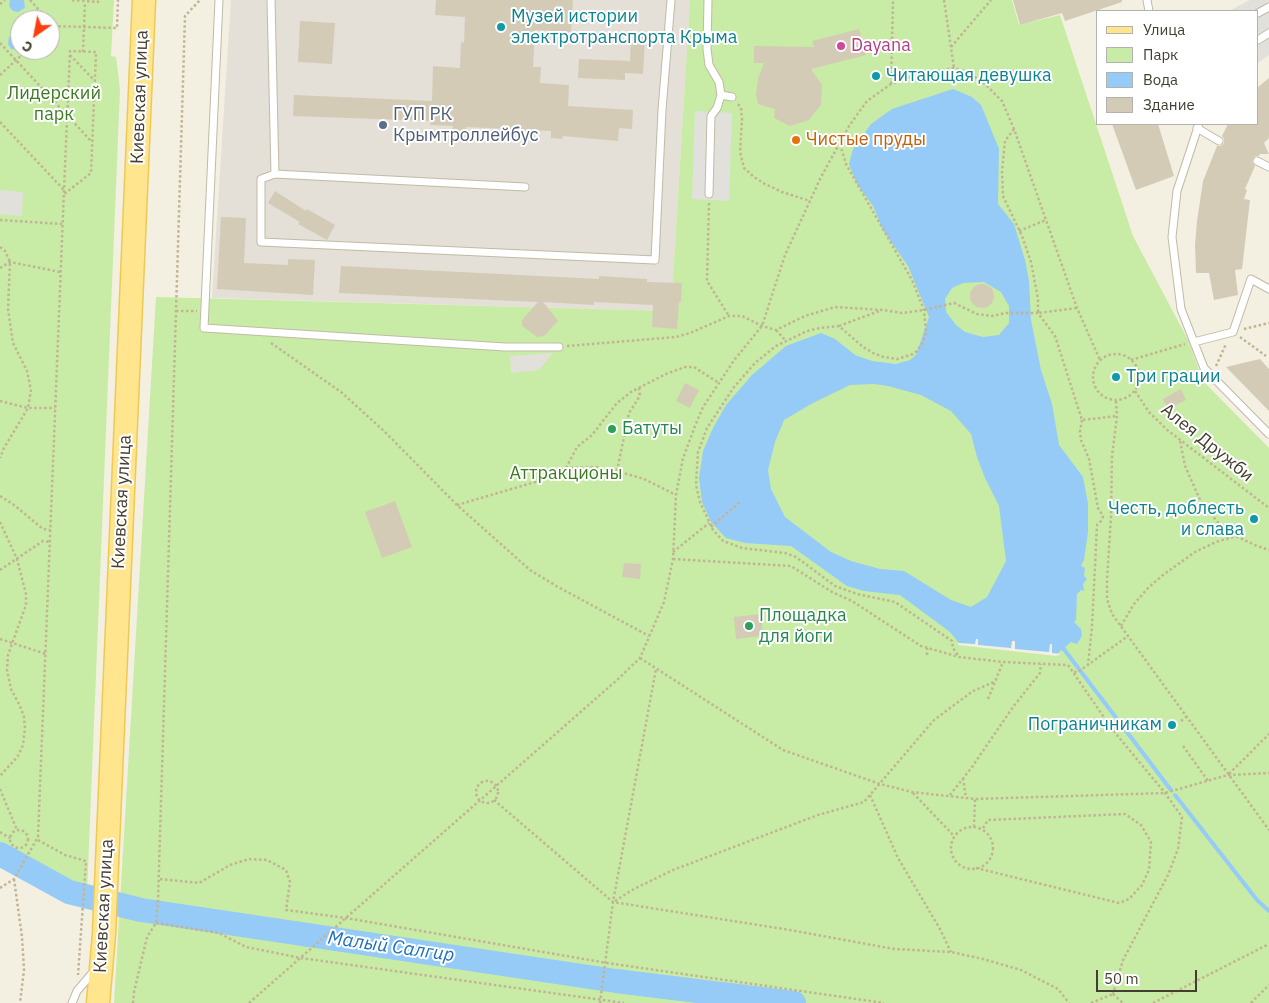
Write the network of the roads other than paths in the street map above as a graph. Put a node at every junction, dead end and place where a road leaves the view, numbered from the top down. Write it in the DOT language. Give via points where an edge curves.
graph roads {
  1 [pos="144,0"];
  2 [pos="219,0"];
  3 [pos="271,0"];
  4 [pos="671,0"];
  5 [pos="708,0"];
  6 [pos="721,95"];
  7 [pos="732,97"];
  8 [pos="1198,126"];
  9 [pos="1219,141"];
  10 [pos="1257,161"];
  11 [pos="1269,167"];
  12 [pos="275,174"];
  13 [pos="525,187"];
  14 [pos="710,194"];
  15 [pos="1269,289"];
  16 [pos="1194,342"];
  17 [pos="558,347"];
  18 [pos="1269,434"];
  19 [pos="102,961"];
  20 [pos="72,1003"];
  21 [pos="98,1003"];
  1 -- 19 [label="main road, Киевская улица" via="96,863 104,934"];
  2 -- 17 [label="lane" via="204,328 505,347"];
  3 -- 12 [label="lane"];
  4 -- 12 [label="lane" via="655,260 261,242 261,179"];
  5 -- 6 [label="lane" via="709,65 719,82"];
  6 -- 7 [label="lane"];
  6 -- 14 [label="lane" via="711,116"];
  8 -- 9 [label="lane"];
  8 -- 16 [label="lane" via="1177,191 1172,237 1181,309"];
  10 -- 11 [label="lane"];
  12 -- 13 [label="lane"];
  15 -- 16 [label="lane" via="1251,279 1233,332"];
  16 -- 18 [label="lane" via="1204,368"];
  19 -- 20 [label="lane" via="77,991"];
  19 -- 21 [label="main road, Киевская улица"];
}
